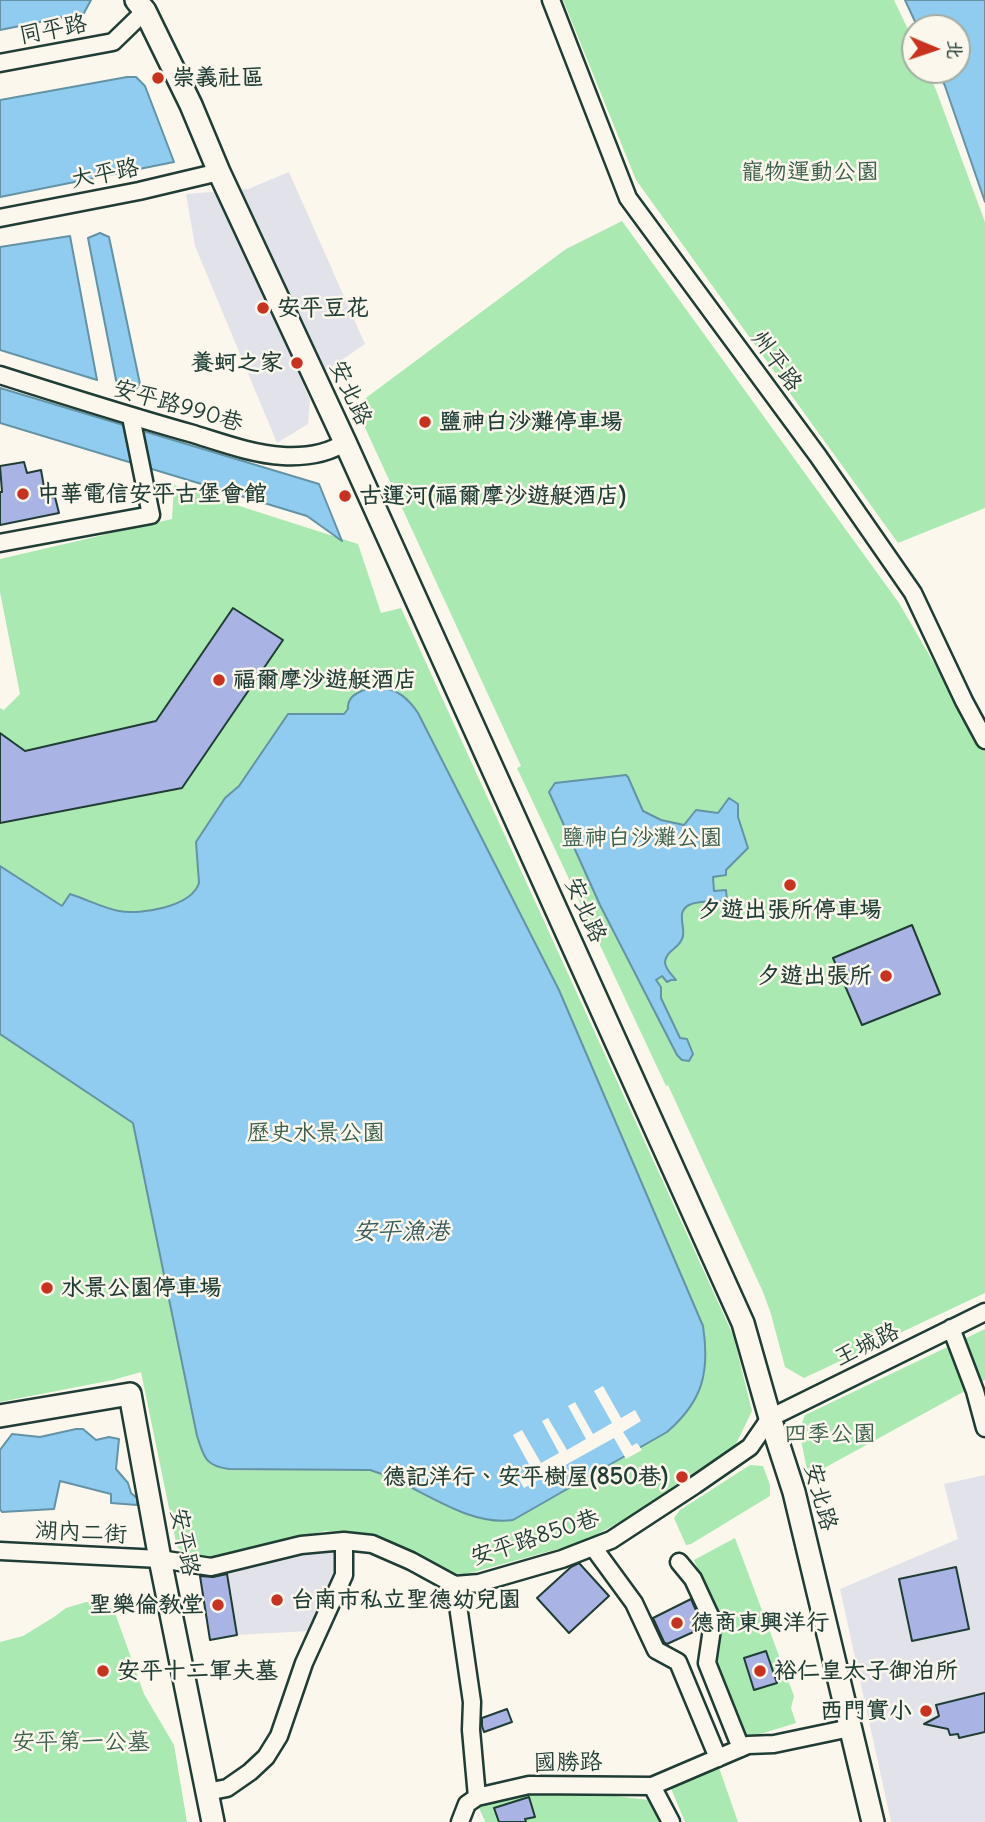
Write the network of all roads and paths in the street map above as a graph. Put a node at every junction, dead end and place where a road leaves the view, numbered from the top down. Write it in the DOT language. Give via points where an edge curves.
graph roads {
  1 [pos="551,0"];
  2 [pos="141,4"];
  3 [pos="0,63"];
  4 [pos="219,172"];
  5 [pos="0,218"];
  6 [pos="0,376"];
  7 [pos="131,417"];
  8 [pos="345,442"];
  9 [pos="0,543"];
  10 [pos="985,740"];
  11 [pos="985,1312"];
  12 [pos="951,1328"];
  13 [pos="0,1416"];
  14 [pos="770,1418"];
  15 [pos="985,1428"];
  16 [pos="344,1541"];
  17 [pos="593,1547"];
  18 [pos="0,1551"];
  19 [pos="160,1559"];
  20 [pos="679,1562"];
  21 [pos="455,1585"];
  22 [pos="850,1728"];
  23 [pos="741,1748"];
  24 [pos="718,1758"];
  25 [pos="652,1786"];
  26 [pos="207,1792"];
  27 [pos="477,1797"];
  28 [pos="213,1822"];
  29 [pos="460,1822"];
  30 [pos="671,1822"];
  31 [pos="873,1822"];
  1 -- 10 [label="street, 州平路" via="628,198 914,593"];
  2 -- 3 [label="street, 同平路" via="113,42"];
  2 -- 4 [label="street, 安北路"];
  4 -- 5 [label="street, 大平路"];
  4 -- 8 [label="street, 安北路"];
  6 -- 7 [label="street, 安平路990巷"];
  7 -- 8 [label="street, 安平路990巷" via="283,456 335,449"];
  7 -- 9 [label="street" via="151,515"];
  8 -- 14 [label="street, 安北路" via="743,1323"];
  11 -- 12 [label="street, 王城路"];
  12 -- 14 [label="street, 王城路"];
  12 -- 15 [label="street"];
  13 -- 19 [label="street, 安平路" via="130,1394"];
  14 -- 17 [label="street, 安平路850巷" via="750,1447 611,1540"];
  14 -- 22 [label="street, 安北路" via="794,1492"];
  16 -- 19 [label="street, 安平路850巷" via="301,1545 211,1567"];
  16 -- 21 [label="street, 安平路850巷" via="372,1544"];
  16 -- 26 [label="street" via="344,1575 304,1663 279,1736 250,1772 227,1788"];
  17 -- 21 [label="street, 安平路850巷" via="479,1583"];
  17 -- 24 [label="street" via="635,1603 656,1650 678,1662"];
  18 -- 19 [label="street, 湖內二街"];
  19 -- 26 [label="street, 安平路"];
  20 -- 23 [label="street" via="693,1579 713,1622 707,1662"];
  21 -- 27 [label="street" via="472,1702"];
  22 -- 23 [label="street"];
  22 -- 31 [label="street, 安北路"];
  23 -- 24 [label="street"];
  24 -- 25 [label="street"];
  25 -- 27 [label="street, 國勝路" via="529,1785"];
  25 -- 30 [label="street"];
  26 -- 28 [label="street, 安平路"];
  27 -- 29 [label="street" via="467,1804"];
}
